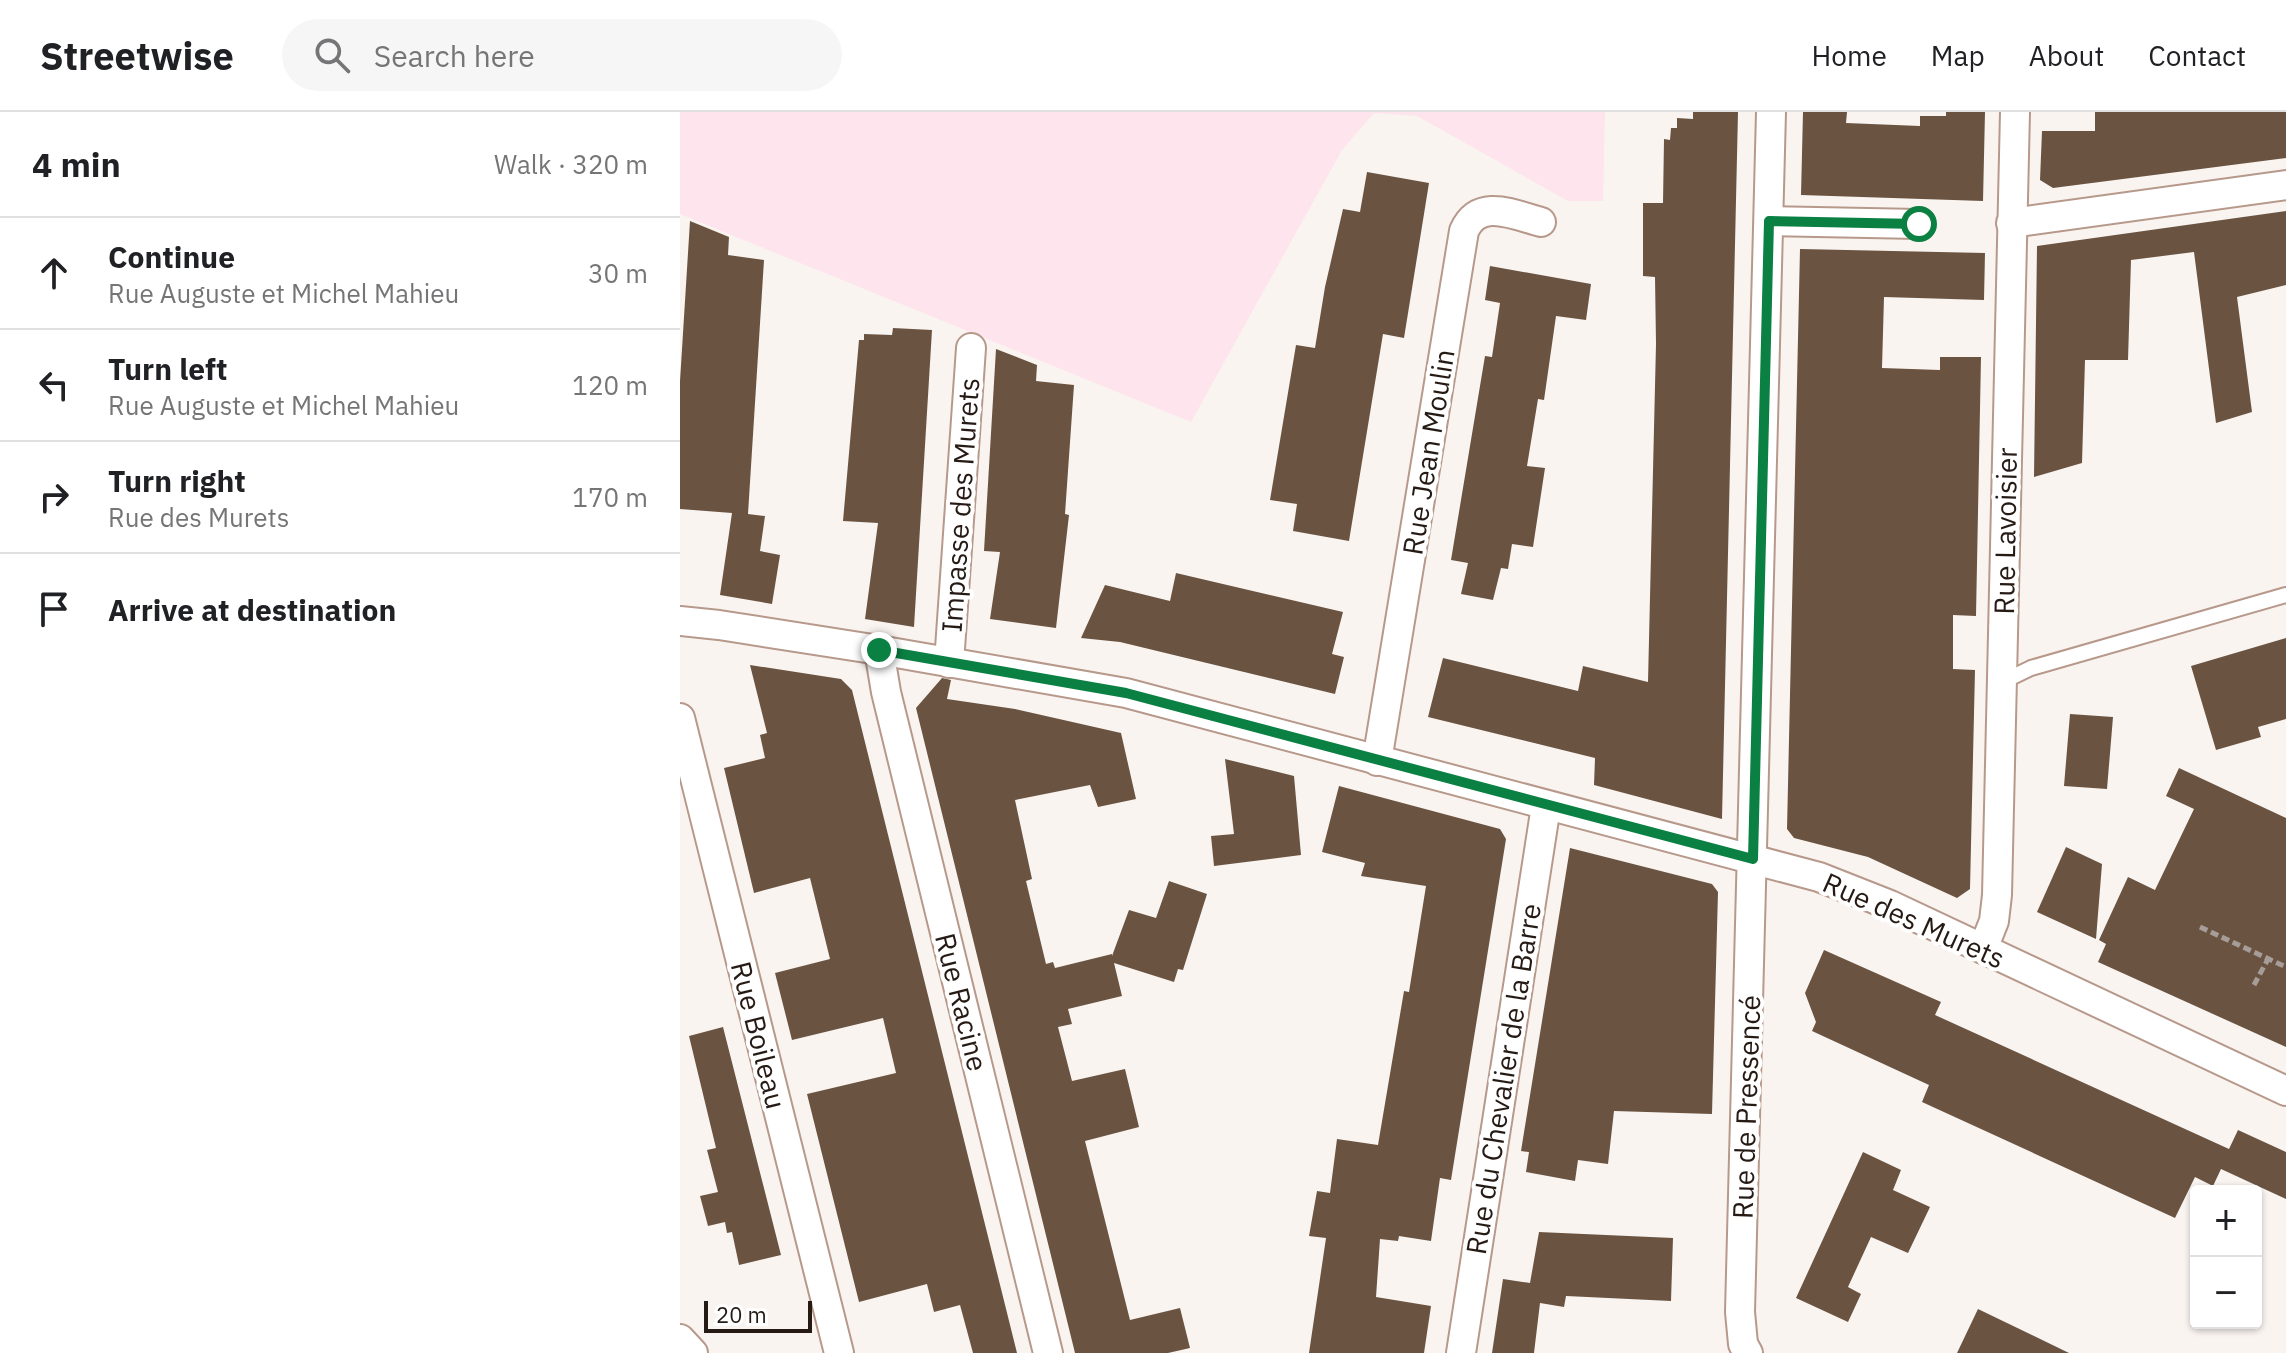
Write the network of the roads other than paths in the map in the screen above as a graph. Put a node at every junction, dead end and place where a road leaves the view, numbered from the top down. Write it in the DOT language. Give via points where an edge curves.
graph roads {
  1 [pos="1771,112"];
  2 [pos="2015,112"];
  3 [pos="2286,185"];
  4 [pos="1769,221"];
  5 [pos="1541,222"];
  6 [pos="2011,223"];
  7 [pos="1919,224"];
  8 [pos="971,348"];
  9 [pos="2286,595"];
  10 [pos="680,621"];
  11 [pos="879,650"];
  12 [pos="949,663"];
  13 [pos="2002,682"];
  14 [pos="680,718"];
  15 [pos="1377,761"];
  16 [pos="1546,806"];
  17 [pos="1753,859"];
  18 [pos="1983,949"];
  19 [pos="2286,1091"];
  20 [pos="680,1339"];
  21 [pos="693,1353"];
  22 [pos="839,1353"];
  23 [pos="1048,1353"];
  24 [pos="1461,1353"];
  25 [pos="1748,1353"];
  1 -- 4 [label="street, Rue de Pressencé"];
  2 -- 6 [label="street, Rue Lavoisier"];
  3 -- 6 [label="street"];
  4 -- 7 [label="street"];
  4 -- 17 [label="street, Rue de Pressencé"];
  5 -- 15 [label="street, Rue Jean Moulin" via="1486,210 1476,213 1464,231"];
  6 -- 13 [label="street, Rue Lavoisier"];
  8 -- 12 [label="street, Impasse des Murets"];
  9 -- 13 [label="lane" via="2031,668"];
  10 -- 11 [label="street, Rue des Murets"];
  11 -- 12 [label="street, Rue des Murets"];
  11 -- 23 [label="street, Rue Racine"];
  12 -- 15 [label="street, Rue des Murets" via="1126,693"];
  13 -- 18 [label="street, Rue Lavoisier" via="1997,895"];
  14 -- 22 [label="street, Rue Boileau"];
  15 -- 16 [label="street, Rue des Murets"];
  16 -- 17 [label="street, Rue des Murets"];
  16 -- 24 [label="street, Rue du Chevalier de la Barre"];
  17 -- 18 [label="street, Rue des Murets" via="1869,895"];
  17 -- 25 [label="street, Rue de Pressencé" via="1740,1312"];
  18 -- 19 [label="street, Rue des Murets"];
  20 -- 21 [label="street"];
}
